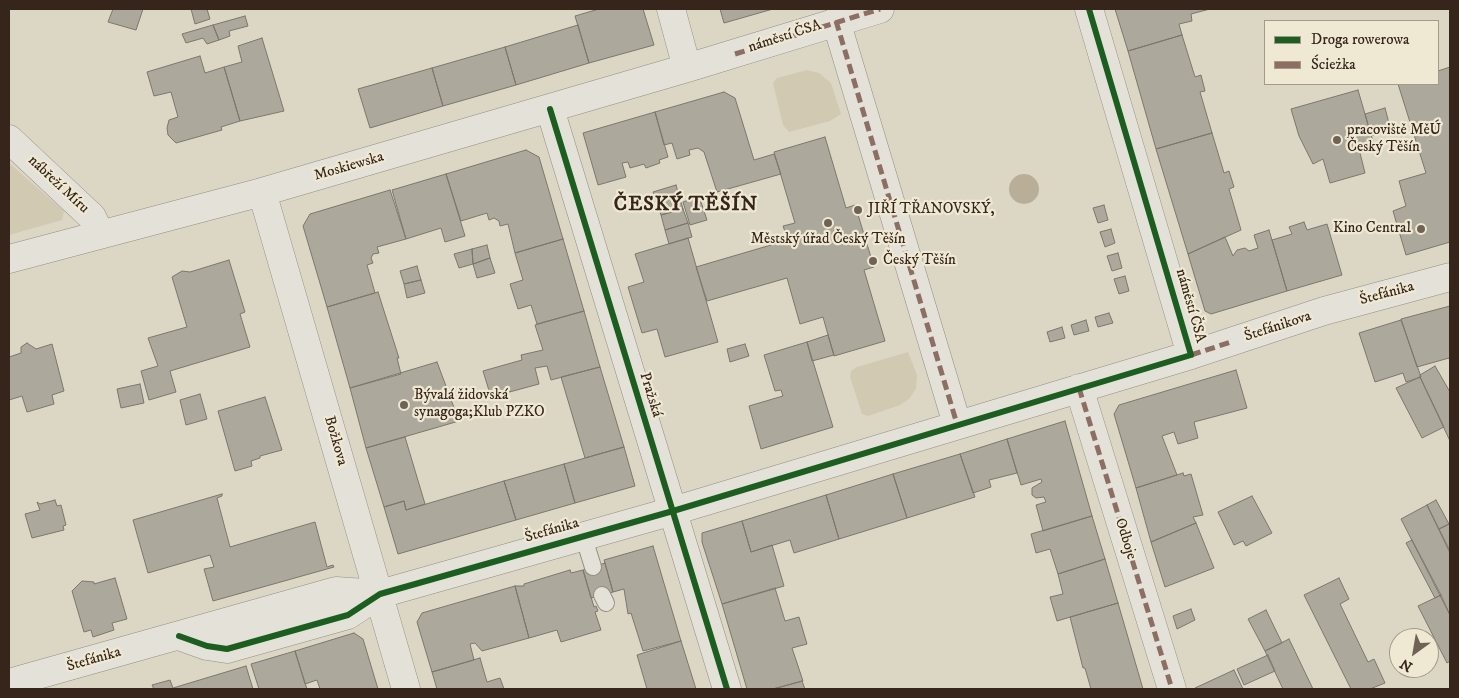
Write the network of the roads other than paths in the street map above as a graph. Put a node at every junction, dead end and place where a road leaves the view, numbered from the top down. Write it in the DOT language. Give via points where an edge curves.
graph roads {
  1 [pos="672,9"];
  2 [pos="880,9"];
  3 [pos="1090,9"];
  4 [pos="836,21"];
  5 [pos="687,68"];
  6 [pos="550,109"];
  7 [pos="9,139"];
  8 [pos="262,192"];
  9 [pos="100,234"];
  10 [pos="9,259"];
  11 [pos="1450,277"];
  12 [pos="1324,311"];
  13 [pos="1191,355"];
  14 [pos="1079,388"];
  15 [pos="946,427"];
  16 [pos="673,511"];
  17 [pos="583,535"];
  18 [pos="593,567"];
  19 [pos="380,594"];
  20 [pos="9,683"];
  21 [pos="406,689"];
  22 [pos="727,689"];
  23 [pos="1172,689"];
  1 -- 5 [label="street"];
  2 -- 4 [label="street, náměstí ČSA"];
  3 -- 13 [label="street, náměstí ČSA"];
  4 -- 5 [label="street, náměstí ČSA"];
  4 -- 15 [label="street, náměstí ČSA"];
  5 -- 6 [label="street, Moskiewska"];
  6 -- 8 [label="street, Moskiewska"];
  6 -- 16 [label="street, Pražská"];
  7 -- 9 [label="street, nábřeží Míru" via="92,217"];
  8 -- 9 [label="street, Moskiewska"];
  8 -- 19 [label="street, Božkova"];
  9 -- 10 [label="street, Moskiewska"];
  11 -- 12 [label="street, Štefánika"];
  12 -- 13 [label="street, Štefánikova"];
  13 -- 14 [label="street, náměstí ČSA"];
  14 -- 15 [label="street, náměstí ČSA"];
  14 -- 23 [label="street, Odboje"];
  15 -- 16 [label="street, Štefánika"];
  16 -- 17 [label="street, Štefánika"];
  16 -- 22 [label="street, Pražská"];
  17 -- 18 [label="lane"];
  17 -- 19 [label="street, Štefánika"];
  19 -- 20 [label="street, Štefánika" via="336,591"];
  19 -- 21 [label="street, Božkova"];
}
